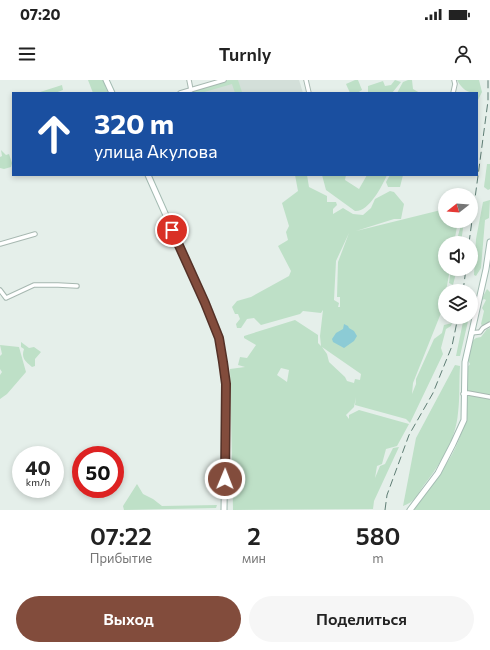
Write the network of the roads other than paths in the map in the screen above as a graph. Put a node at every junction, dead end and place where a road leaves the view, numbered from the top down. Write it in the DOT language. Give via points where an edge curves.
graph roads {
  1 [pos="106,80"];
  2 [pos="189,80"];
  3 [pos="224,80"];
  4 [pos="306,80"];
  5 [pos="454,80"];
  6 [pos="191,90"];
  7 [pos="112,92"];
  8 [pos="184,92"];
  9 [pos="309,92"];
  10 [pos="453,92"];
  11 [pos="148,176"];
  12 [pos="35,234"];
  13 [pos="490,242"];
  14 [pos="0,244"];
  15 [pos="77,286"];
  16 [pos="0,290"];
  17 [pos="490,324"];
  18 [pos="470,333"];
  19 [pos="463,394"];
  20 [pos="490,397"];
  21 [pos="224,510"];
  22 [pos="410,510"];
  1 -- 7 [label="main road"];
  2 -- 6 [label="street"];
  3 -- 6 [label="street"];
  4 -- 9 [label="street"];
  5 -- 10 [label="street"];
  6 -- 8 [label="street"];
  11 -- 21 [label="main road" via="219,338 226,384"];
  12 -- 14 [label="street"];
  13 -- 18 [label="main road"];
  15 -- 16 [label="street" via="34,285 6,298"];
  17 -- 18 [label="street" via="480,332"];
  18 -- 19 [label="main road"];
  19 -- 20 [label="street"];
  19 -- 22 [label="main road" via="464,420 438,473"];
}
